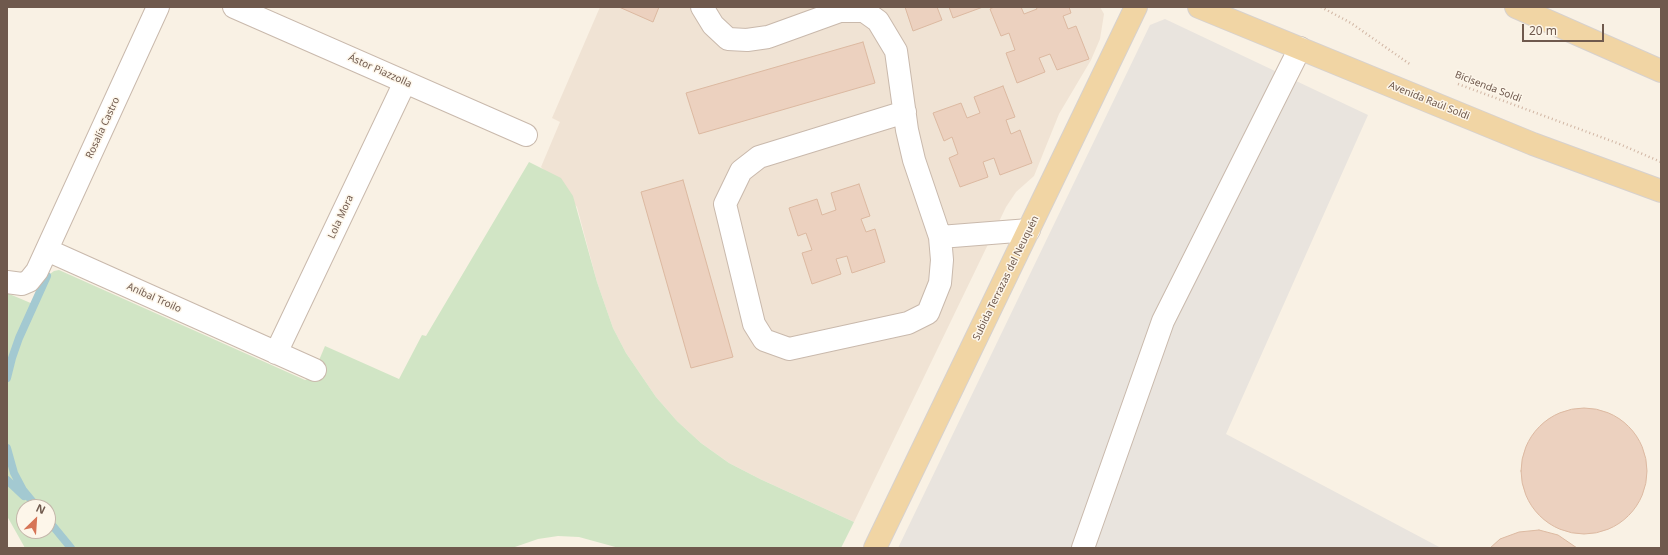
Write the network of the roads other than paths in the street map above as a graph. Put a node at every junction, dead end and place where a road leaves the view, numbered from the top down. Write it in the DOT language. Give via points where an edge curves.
graph roads {
  1 [pos="158,7"];
  2 [pos="234,7"];
  3 [pos="702,7"];
  4 [pos="1136,7"];
  5 [pos="1199,7"];
  6 [pos="1516,7"];
  7 [pos="1300,48"];
  8 [pos="1661,71"];
  9 [pos="405,82"];
  10 [pos="905,112"];
  11 [pos="526,135"];
  12 [pos="1661,191"];
  13 [pos="1028,230"];
  14 [pos="940,237"];
  15 [pos="47,250"];
  16 [pos="7,282"];
  17 [pos="276,352"];
  18 [pos="315,370"];
  19 [pos="875,548"];
  20 [pos="1083,548"];
  1 -- 15 [label="street, Rosalía Castro"];
  2 -- 9 [label="street, Ástor Piazzolla"];
  3 -- 10 [label="street" via="714,25 728,39 747,40 768,37 840,11 864,11 878,21 896,51"];
  4 -- 13 [label="main road, Subida Terrazas del Neuquén"];
  5 -- 7 [label="main road, Avenida Raúl Soldi"];
  6 -- 8 [label="main road"];
  7 -- 12 [label="main road, Avenida Raúl Soldi" via="1523,140"];
  7 -- 20 [label="street" via="1163,321"];
  9 -- 11 [label="street, Ástor Piazzolla"];
  9 -- 17 [label="street, Lola Mora"];
  10 -- 14 [label="street" via="914,160"];
  10 -- 14 [label="street" via="759,157 741,171 725,204 754,324 764,340 789,349 908,323 928,313 940,283"];
  13 -- 14 [label="street"];
  13 -- 19 [label="main road, Subida Terrazas del Neuquén"];
  15 -- 16 [label="street" via="37,272 28,281 22,284"];
  15 -- 17 [label="street, Aníbal Troilo"];
  17 -- 18 [label="street, Aníbal Troilo"];
}
